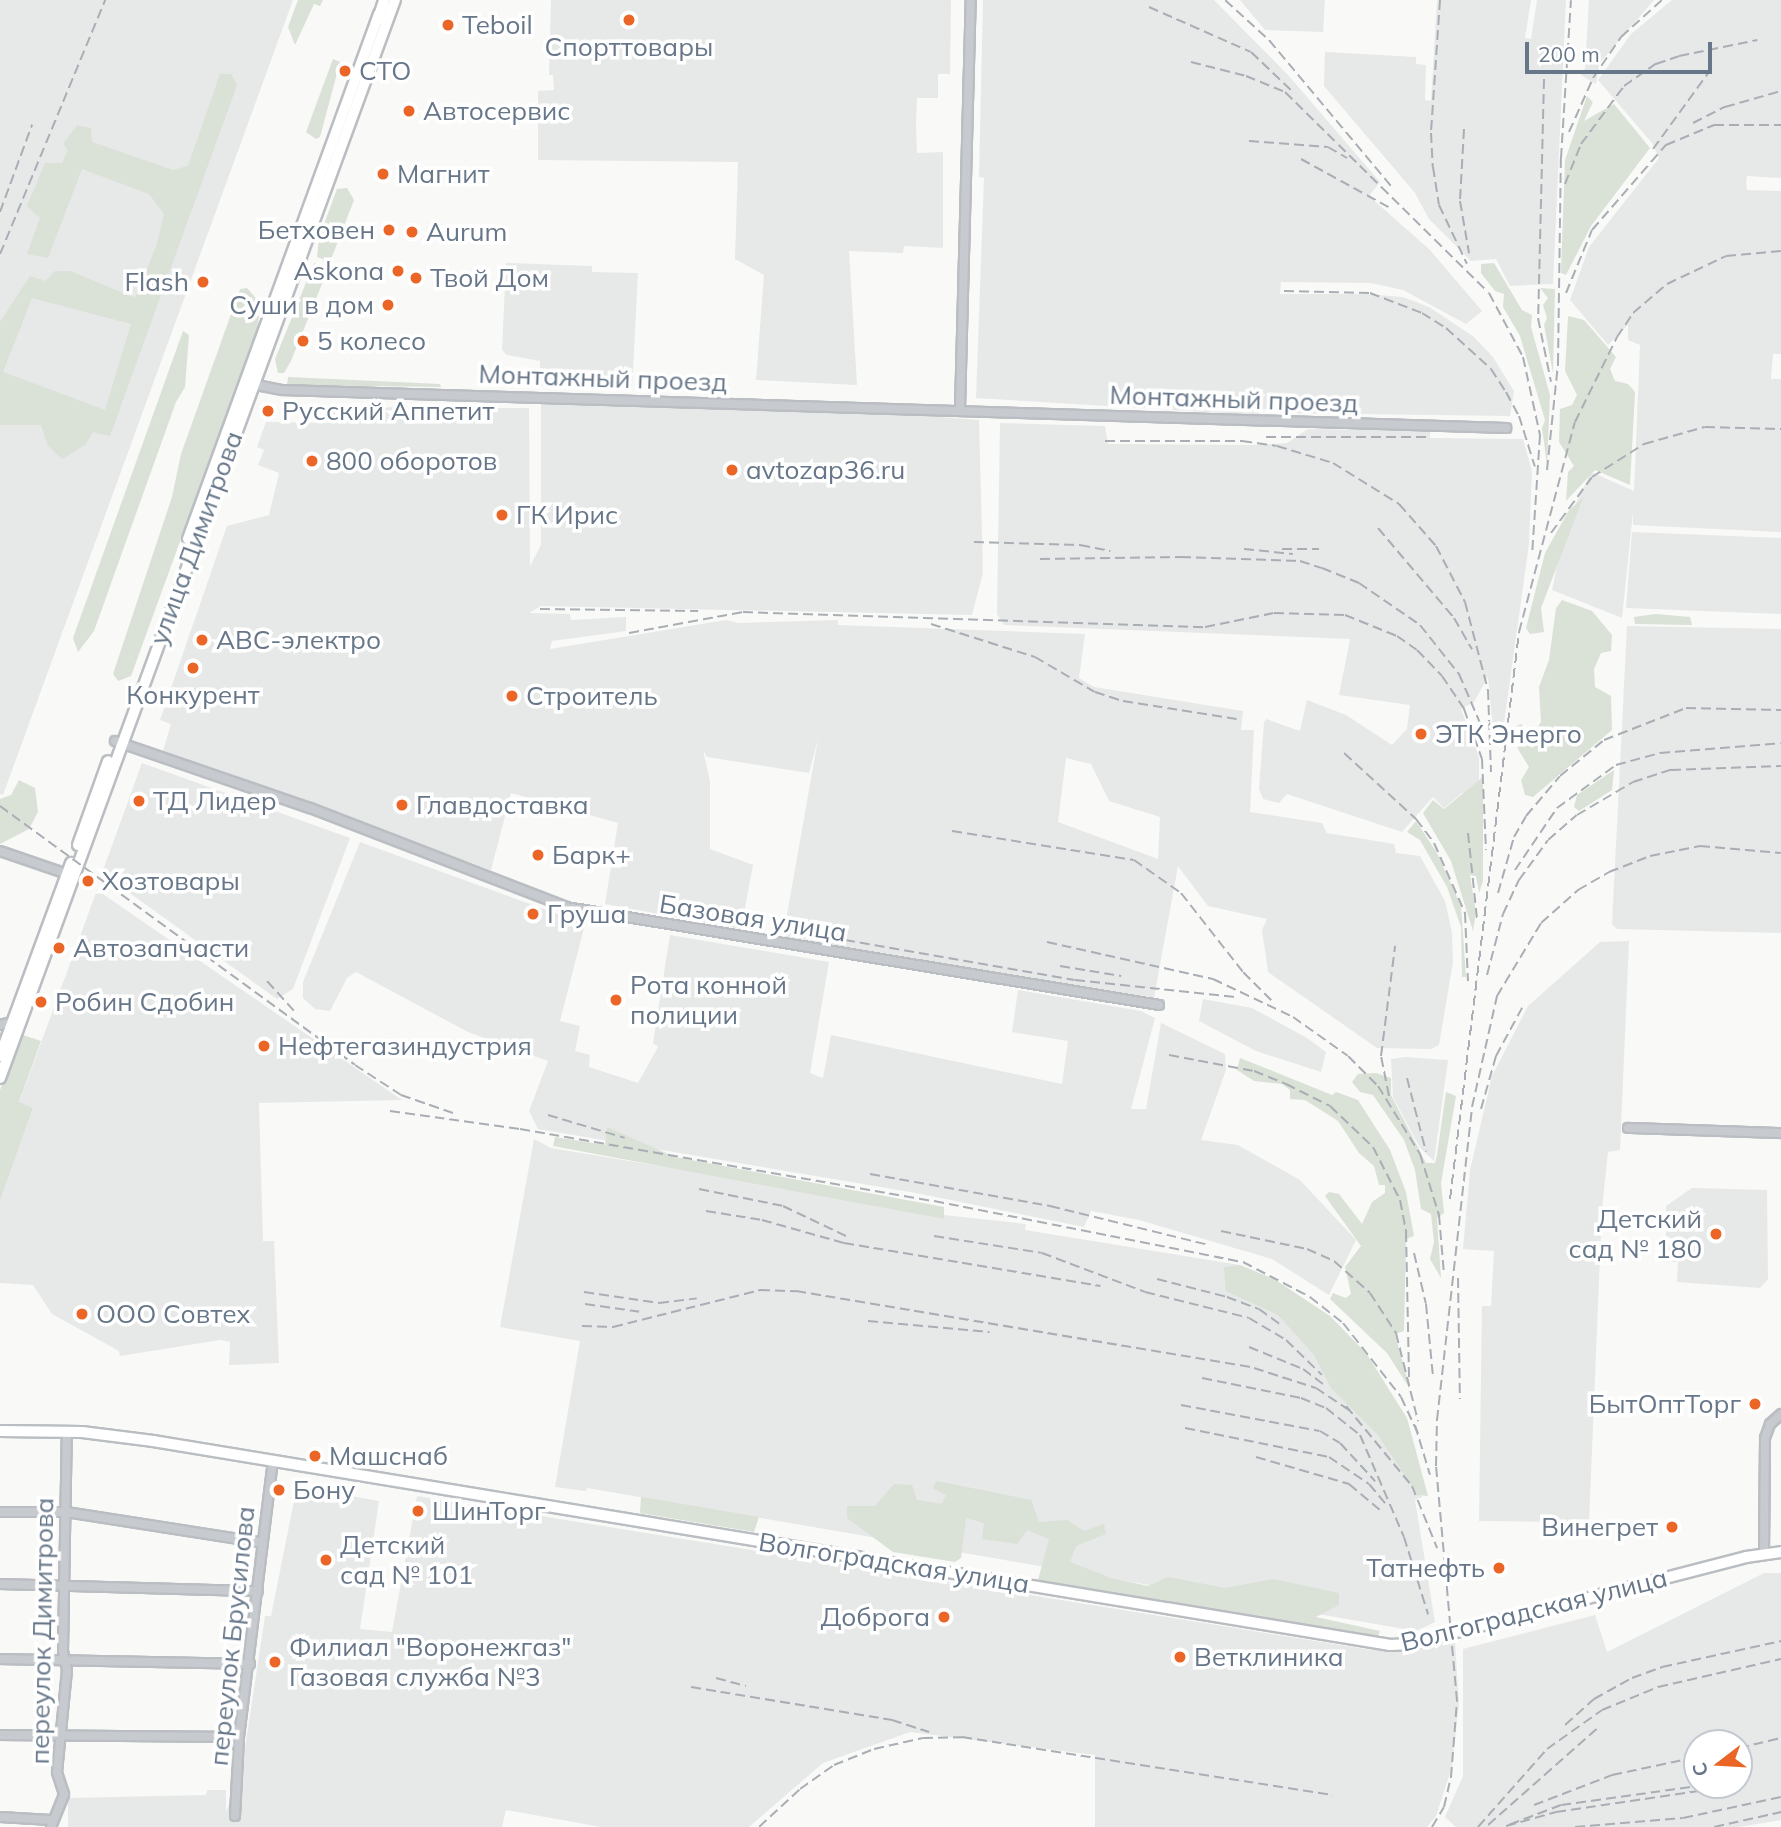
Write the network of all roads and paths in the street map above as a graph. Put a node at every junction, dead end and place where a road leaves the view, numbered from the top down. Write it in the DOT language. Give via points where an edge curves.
graph roads {
  1 [pos="384,0"];
  2 [pos="395,0"];
  3 [pos="971,0"];
  4 [pos="378,19"];
  5 [pos="248,383"];
  6 [pos="960,409"];
  7 [pos="1506,428"];
  8 [pos="119,742"];
  9 [pos="0,851"];
  10 [pos="67,874"];
  11 [pos="1159,1005"];
  12 [pos="16,1023"];
  13 [pos="0,1025"];
  14 [pos="0,1056"];
  15 [pos="0,1078"];
  16 [pos="1628,1128"];
  17 [pos="1781,1133"];
  18 [pos="1781,1414"];
  19 [pos="0,1431"];
  20 [pos="67,1431"];
  21 [pos="273,1461"];
  22 [pos="0,1512"];
  23 [pos="66,1512"];
  24 [pos="262,1543"];
  25 [pos="1781,1552"];
  26 [pos="1763,1554"];
  27 [pos="0,1584"];
  28 [pos="63,1586"];
  29 [pos="258,1591"];
  30 [pos="0,1659"];
  31 [pos="65,1660"];
  32 [pos="250,1664"];
  33 [pos="0,1735"];
  34 [pos="60,1735"];
  35 [pos="239,1737"];
  36 [pos="235,1816"];
  37 [pos="0,1817"];
  38 [pos="51,1824"];
  1 -- 4 [label="highway"];
  2 -- 5 [label="main road, улица Димитрова"];
  3 -- 6 [label="street"];
  4 -- 5 [label="main road, улица Димитрова"];
  5 -- 6 [label="street, Монтажный проезд" via="317,391"];
  5 -- 8 [label="main road, улица Димитрова"];
  6 -- 7 [label="street, Монтажный проезд"];
  8 -- 10 [label="main road, улица Димитрова"];
  8 -- 11 [label="street, Базовая улица" via="579,910"];
  8 -- 12 [label="main road, улица Димитрова"];
  9 -- 10 [label="street"];
  10 -- 12 [label="main road, улица Димитрова"];
  12 -- 13 [label="street"];
  12 -- 14 [label="main road, улица Димитрова"];
  12 -- 15 [label="main road, улица Димитрова"];
  16 -- 17 [label="street"];
  18 -- 26 [label="street" via="1770,1424 1765,1438"];
  19 -- 20 [label="main road, Волгоградская улица"];
  20 -- 21 [label="main road, Волгоградская улица"];
  20 -- 23 [label="street, переулок Димитрова"];
  21 -- 24 [label="street, переулок Брусилова"];
  21 -- 26 [label="main road, Волгоградская улица" via="1390,1645 1410,1644"];
  22 -- 23 [label="street"];
  23 -- 24 [label="street"];
  23 -- 28 [label="street, переулок Димитрова"];
  24 -- 29 [label="street, переулок Брусилова"];
  25 -- 26 [label="main road, Волгоградская улица"];
  27 -- 28 [label="street"];
  28 -- 29 [label="street"];
  28 -- 31 [label="street, переулок Димитрова"];
  29 -- 32 [label="street, переулок Брусилова"];
  30 -- 31 [label="street"];
  31 -- 32 [label="street"];
  31 -- 34 [label="street, переулок Димитрова"];
  32 -- 35 [label="street, переулок Брусилова"];
  33 -- 34 [label="street"];
  34 -- 35 [label="street"];
  34 -- 38 [label="street, переулок Димитрова" via="57,1772 64,1794"];
  35 -- 36 [label="street, переулок Брусилова"];
  37 -- 38 [label="street"];
}
